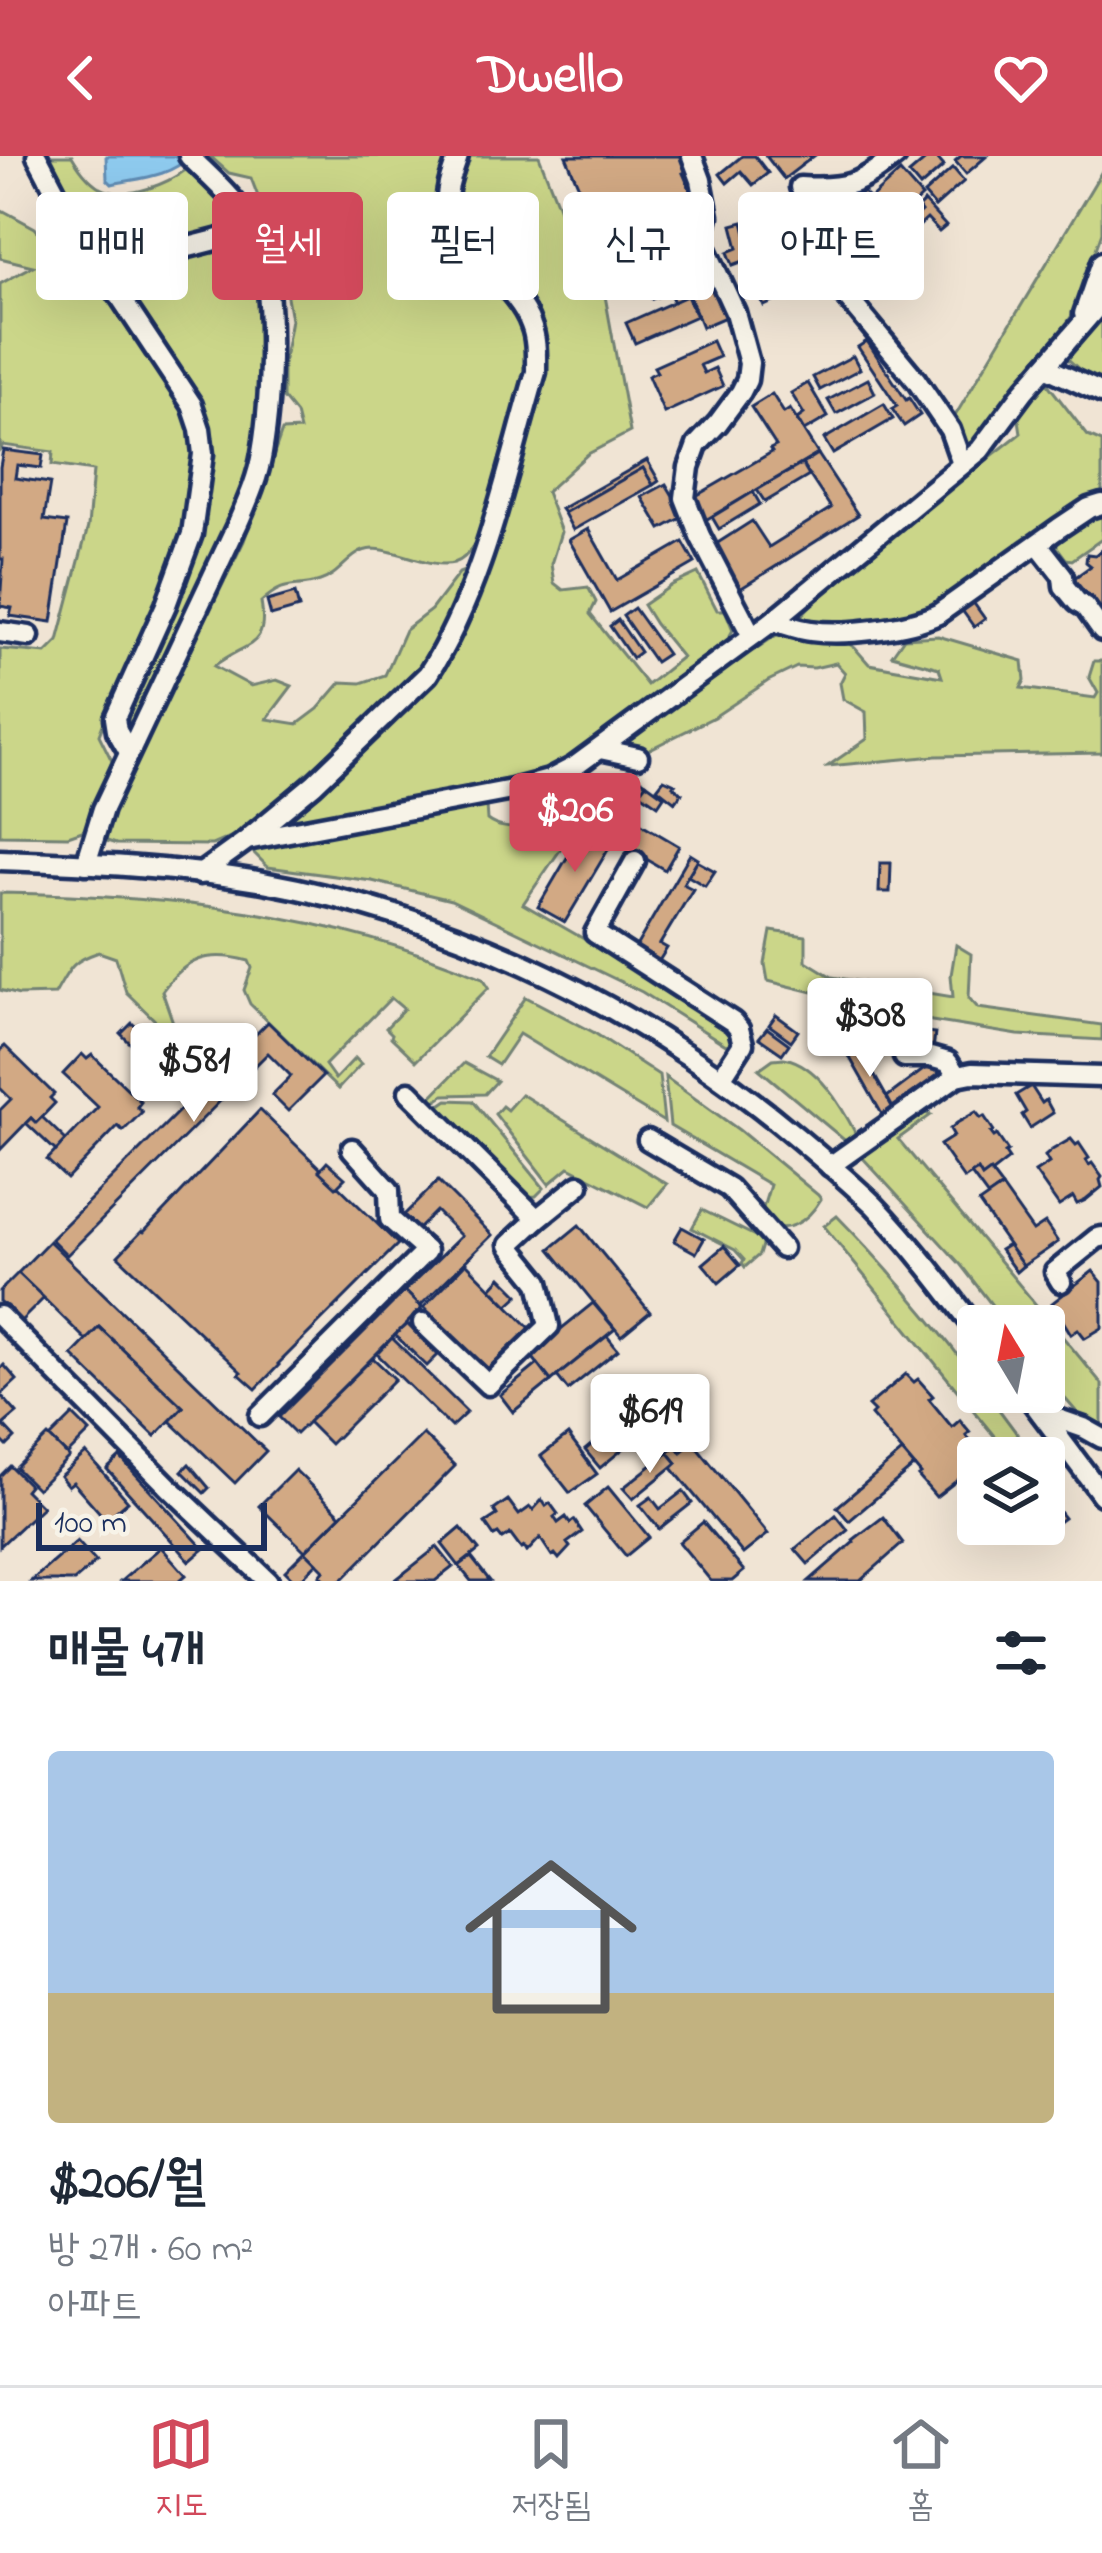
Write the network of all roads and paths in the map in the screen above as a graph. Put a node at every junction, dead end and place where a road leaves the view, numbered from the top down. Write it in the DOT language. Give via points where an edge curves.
graph roads {
  1 [pos="38,156"];
  2 [pos="189,156"];
  3 [pos="458,156"];
  4 [pos="692,156"];
  5 [pos="896,156"];
  6 [pos="800,187"];
  7 [pos="56,192"];
  8 [pos="225,192"];
  9 [pos="702,192"];
  10 [pos="1102,262"];
  11 [pos="714,266"];
  12 [pos="123,300"];
  13 [pos="268,300"];
  14 [pos="849,300"];
  15 [pos="1102,302"];
  16 [pos="1080,326"];
  17 [pos="1045,367"];
  18 [pos="1102,393"];
  19 [pos="962,464"];
  20 [pos="1102,504"];
  21 [pos="1038,544"];
  22 [pos="773,621"];
  23 [pos="1102,631"];
  24 [pos="0,632"];
  25 [pos="29,636"];
  26 [pos="752,636"];
  27 [pos="600,749"];
  28 [pos="129,752"];
  29 [pos="638,757"];
  30 [pos="247,840"];
  31 [pos="0,860"];
  32 [pos="635,862"];
  33 [pos="86,864"];
  34 [pos="200,874"];
  35 [pos="904,1058"];
  36 [pos="957,1076"];
  37 [pos="1102,1077"];
  38 [pos="721,1078"];
  39 [pos="409,1092"];
  40 [pos="648,1141"];
  41 [pos="352,1149"];
  42 [pos="830,1166"];
  43 [pos="579,1185"];
  44 [pos="537,1219"];
  45 [pos="1102,1238"];
  46 [pos="782,1248"];
  47 [pos="1061,1282"];
  48 [pos="958,1305"];
  49 [pos="0,1316"];
  50 [pos="424,1323"];
  51 [pos="1041,1413"];
  52 [pos="260,1416"];
  53 [pos="1102,1438"];
  54 [pos="1102,1495"];
  55 [pos="268,1581"];
  1 -- 7 [label="street"];
  2 -- 8 [label="street"];
  3 -- 30 [label="street" via="448,185 453,221 518,302 536,349 477,572 428,674"];
  4 -- 9 [label="street"];
  5 -- 6 [label="street" via="854,185"];
  10 -- 16 [label="street"];
  11 -- 26 [label="street" via="735,312 747,380 698,445 685,498"];
  12 -- 28 [label="street" via="192,405 203,454 192,535 115,718"];
  13 -- 28 [label="street" via="256,479"];
  14 -- 19 [label="street" via="916,380"];
  15 -- 16 [label="street"];
  16 -- 17 [label="street"];
  17 -- 18 [label="street"];
  17 -- 19 [label="street"];
  19 -- 22 [label="street"];
  20 -- 21 [label="street"];
  21 -- 22 [label="street" via="916,624 813,632"];
  21 -- 23 [label="street"];
  22 -- 26 [label="street"];
  24 -- 25 [label="street"];
  26 -- 27 [label="street"];
  27 -- 29 [label="street"];
  27 -- 30 [label="street" via="549,780 512,790"];
  28 -- 33 [label="street"];
  30 -- 34 [label="street"];
  31 -- 33 [label="street"];
  32 -- 38 [label="street" via="595,933 733,1022 743,1044"];
  33 -- 34 [label="street"];
  34 -- 38 [label="street" via="425,924 580,992"];
  35 -- 36 [label="street" via="948,1062"];
  36 -- 37 [label="street"];
  36 -- 42 [label="street"];
  38 -- 42 [label="street"];
  39 -- 44 [label="street"];
  40 -- 46 [label="street" via="729,1188"];
  41 -- 52 [label="street" via="389,1190 390,1219 426,1251"];
  42 -- 48 [label="street"];
  43 -- 44 [label="street"];
  44 -- 50 [label="street" via="509,1245 539,1282 549,1326 488,1385"];
  45 -- 47 [label="street" via="1055,1272"];
  49 -- 55 [label="street"];
  51 -- 53 [label="street"];
  51 -- 54 [label="street"];
}
